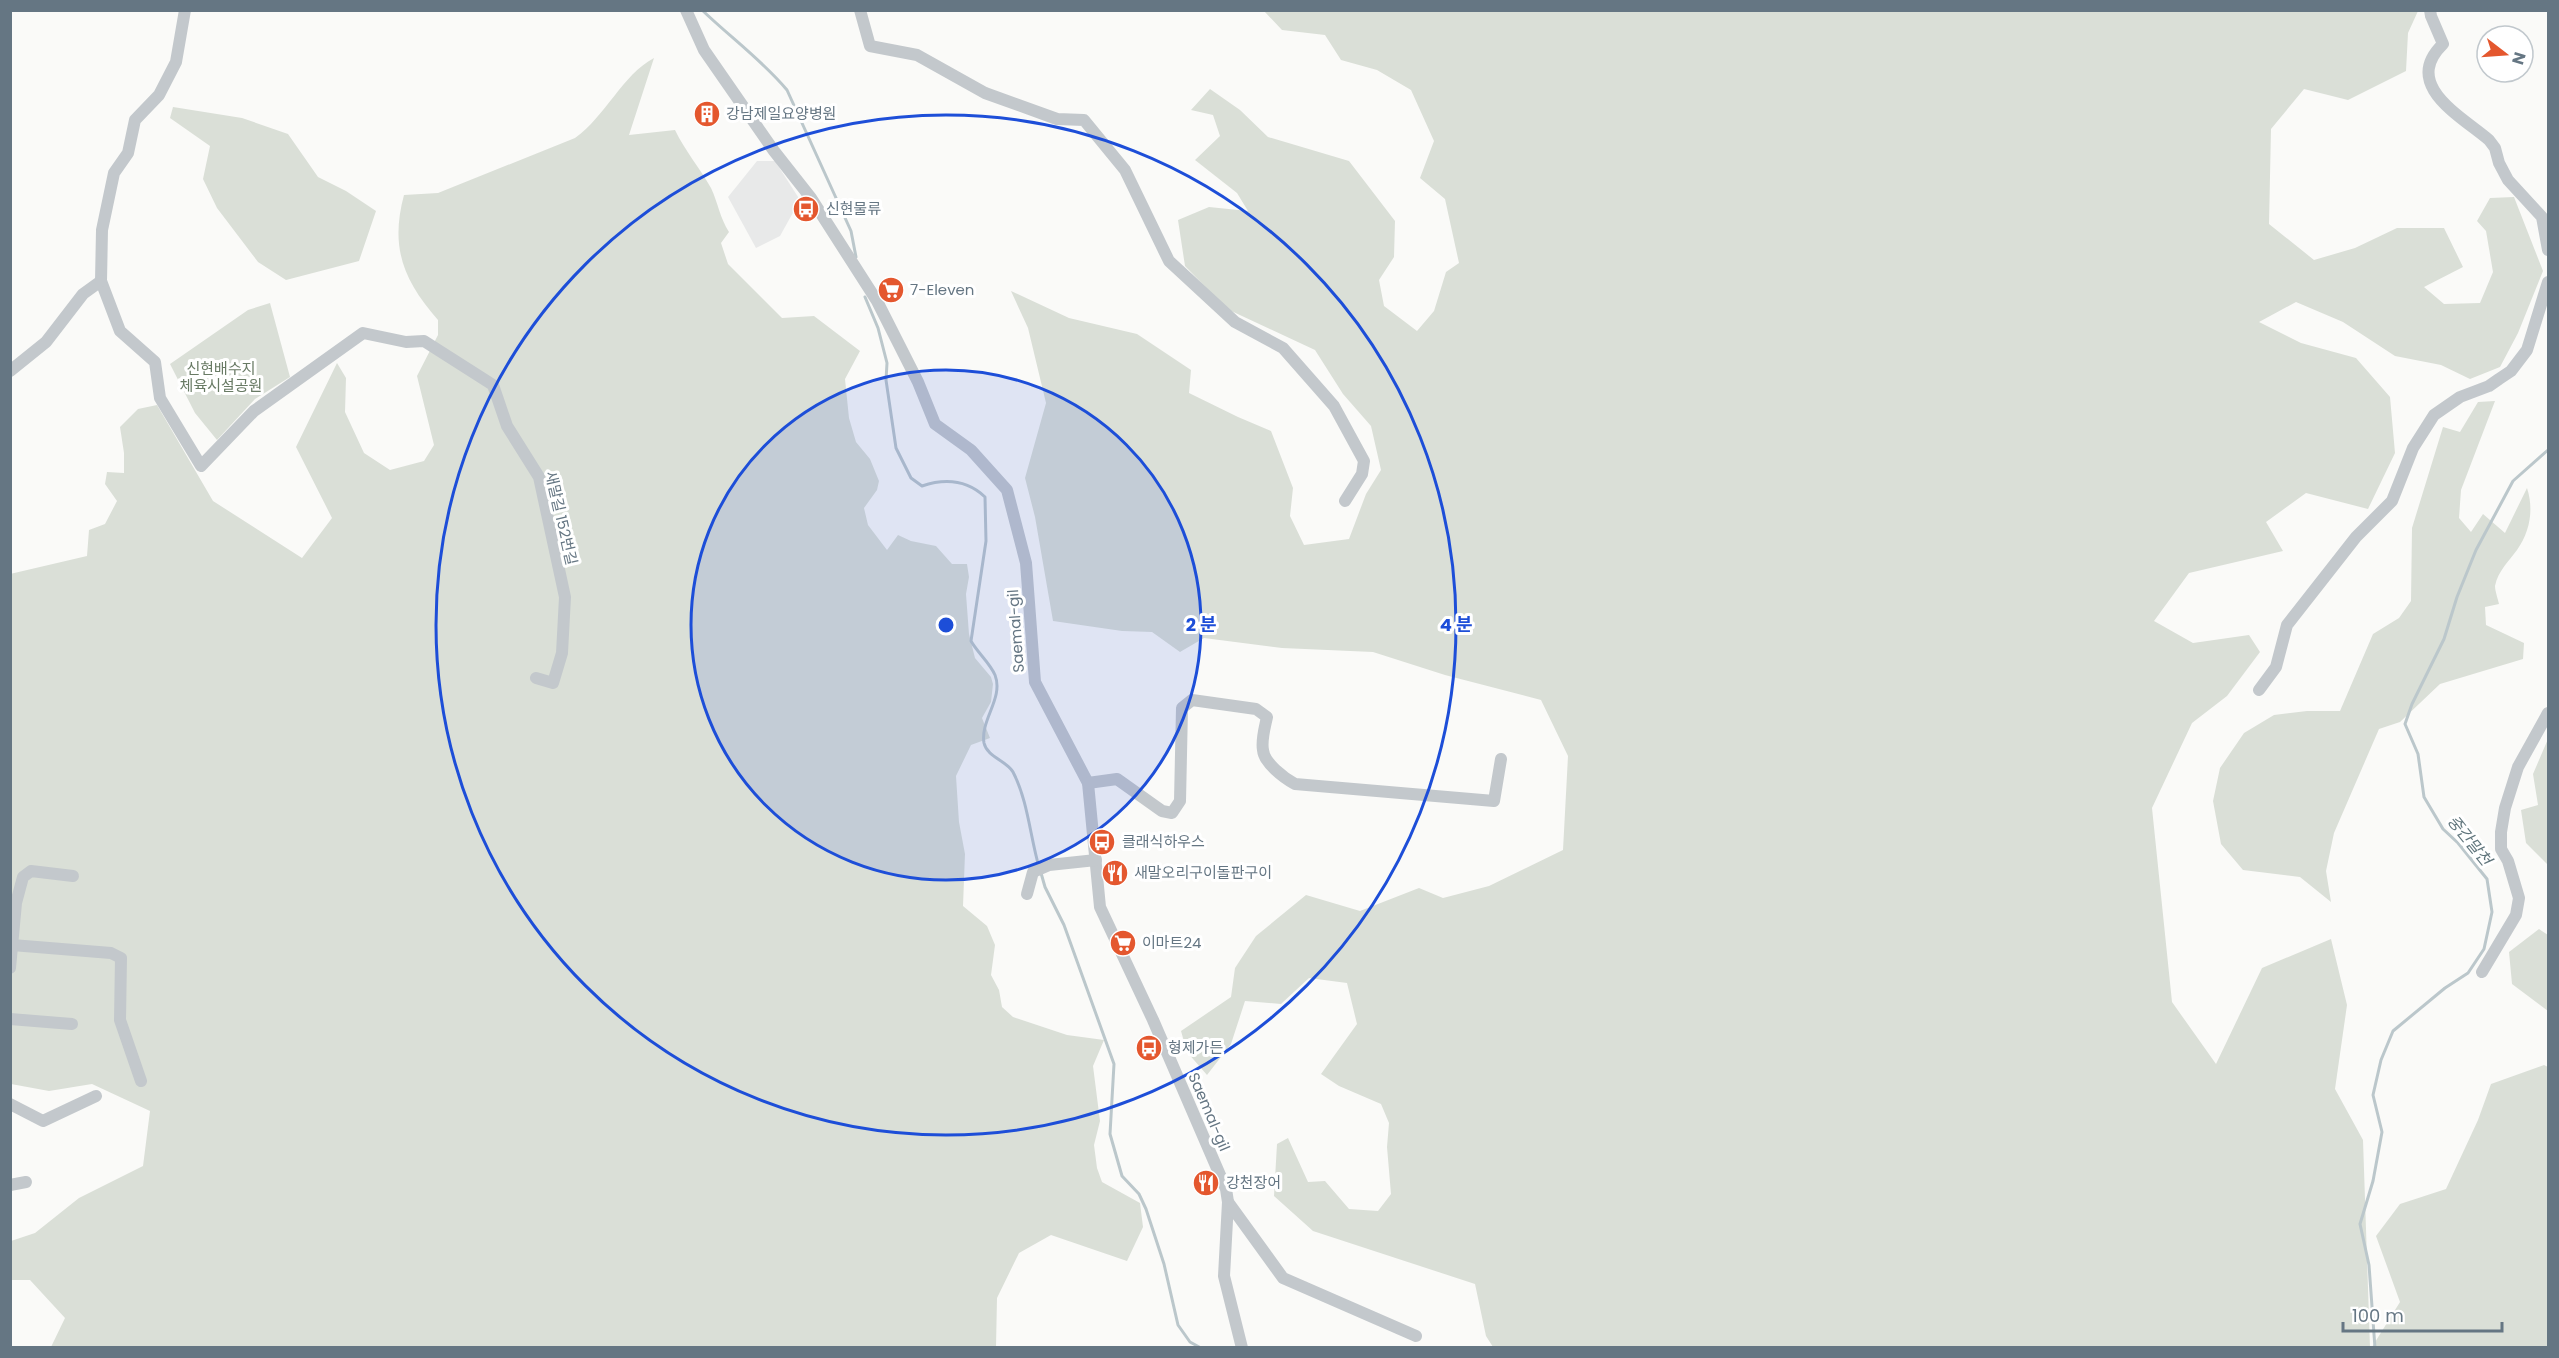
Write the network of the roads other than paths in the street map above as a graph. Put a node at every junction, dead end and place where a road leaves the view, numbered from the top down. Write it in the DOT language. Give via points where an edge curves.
graph roads {
  1 [pos="186,10"];
  2 [pos="686,10"];
  3 [pos="860,10"];
  4 [pos="2430,10"];
  5 [pos="2548,250"];
  6 [pos="101,281"];
  7 [pos="2548,282"];
  8 [pos="10,371"];
  9 [pos="1345,501"];
  10 [pos="536,678"];
  11 [pos="2259,690"];
  12 [pos="2548,713"];
  13 [pos="1501,759"];
  14 [pos="1088,783"];
  15 [pos="1096,860"];
  16 [pos="73,876"];
  17 [pos="1027,894"];
  18 [pos="12,945"];
  19 [pos="10,968"];
  20 [pos="2482,972"];
  21 [pos="10,1019"];
  22 [pos="72,1024"];
  23 [pos="141,1081"];
  24 [pos="96,1096"];
  25 [pos="10,1104"];
  26 [pos="26,1182"];
  27 [pos="10,1185"];
  28 [pos="1228,1202"];
  29 [pos="1416,1336"];
  30 [pos="1242,1347"];
  1 -- 6 [label="street, 새말길 152번길" via="176,62 159,94 135,120 128,153 114,173 102,230"];
  2 -- 14 [label="street, Saemal-gil" via="704,50 811,198 877,300 935,423 971,450 1007,490 1026,563 1035,682"];
  3 -- 9 [label="street" via="870,46 917,55 985,93 1057,119 1084,120 1125,170 1169,261 1235,322 1283,348 1334,406 1364,461 1362,474"];
  4 -- 5 [label="street" via="2443,44 2428,69 2431,87 2438,100 2495,148 2508,180 2542,217"];
  6 -- 8 [label="street" via="83,294 46,342"];
  6 -- 10 [label="street, 새말길 152번길" via="120,331 154,362 160,398 201,466 254,411 363,333 406,342 424,341 493,385 507,426 539,477 565,597 562,653 553,683"];
  7 -- 11 [label="street" via="2528,350 2511,371 2434,415 2413,448 2392,501 2356,537 2287,625 2276,667"];
  12 -- 20 [label="street" via="2518,767 2500,832 2501,849 2519,898 2516,915"];
  13 -- 14 [label="street" via="1494,801 1295,784 1283,777 1264,754 1267,717 1256,709 1192,700 1182,708 1180,801 1172,813 1162,811 1117,779"];
  14 -- 15 [label="street, Saemal-gil"];
  15 -- 17 [label="street" via="1046,866 1033,872"];
  15 -- 28 [label="street, Saemal-gil" via="1100,907 1153,1020 1226,1189"];
  16 -- 18 [label="street" via="26,873 16,903"];
  18 -- 19 [label="street"];
  18 -- 23 [label="street" via="111,952 121,958 120,1020"];
  21 -- 22 [label="street"];
  24 -- 25 [label="street" via="43,1121"];
  26 -- 27 [label="street"];
  28 -- 29 [label="street" via="1283,1278"];
  28 -- 30 [label="street, Saemal-gil" via="1224,1276"];
}
